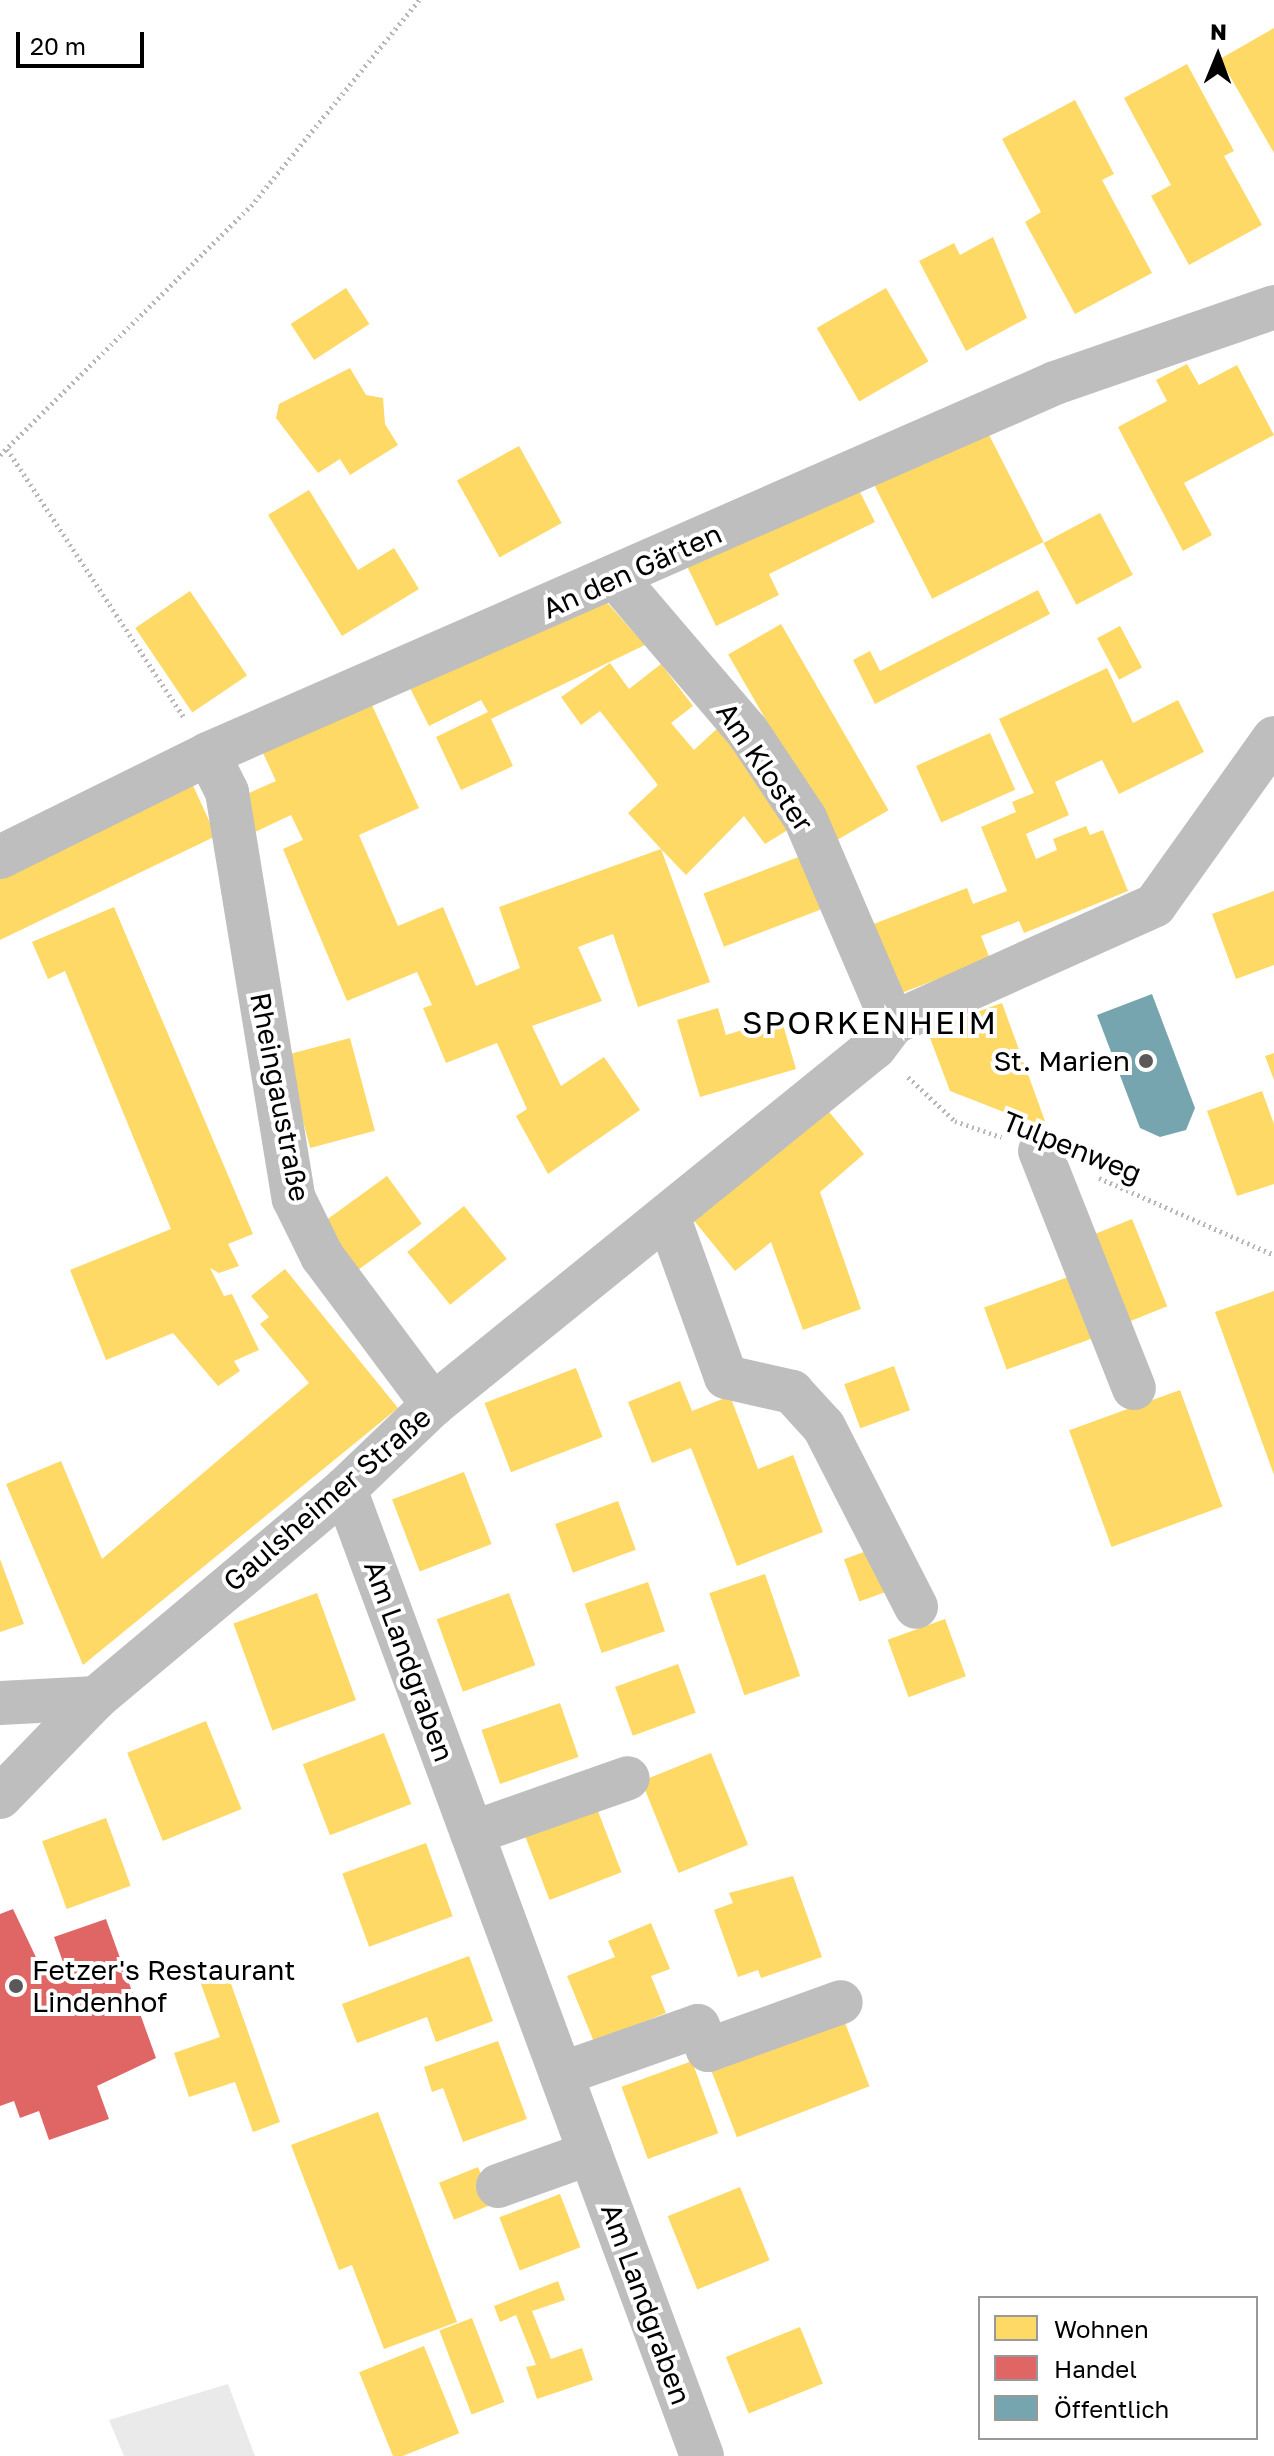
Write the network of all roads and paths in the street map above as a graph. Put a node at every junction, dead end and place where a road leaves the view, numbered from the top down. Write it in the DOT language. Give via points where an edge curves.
graph roads {
  1 [pos="419,0"];
  2 [pos="1274,307"];
  3 [pos="7,449"];
  4 [pos="0,455"];
  5 [pos="617,579"];
  6 [pos="1274,738"];
  7 [pos="208,754"];
  8 [pos="0,857"];
  9 [pos="884,1035"];
  10 [pos="1040,1151"];
  11 [pos="668,1216"];
  12 [pos="1274,1255"];
  13 [pos="1134,1388"];
  14 [pos="433,1405"];
  15 [pos="345,1489"];
  16 [pos="916,1607"];
  17 [pos="96,1698"];
  18 [pos="0,1703"];
  19 [pos="628,1778"];
  20 [pos="0,1797"];
  21 [pos="472,1833"];
  22 [pos="841,2002"];
  23 [pos="561,2074"];
  24 [pos="590,2153"];
  25 [pos="498,2186"];
  26 [pos="702,2456"];
  1 -- 3 [label="path" via="251,206"];
  2 -- 5 [label="street, An den Gärten" via="1055,383"];
  3 -- 4 [label="path"];
  3 -- 7 [label="path"];
  5 -- 7 [label="street, An den Gärten"];
  5 -- 9 [label="street, Am Kloster" via="747,731 805,818"];
  6 -- 9 [label="street, Gaulsheimer Straße" via="1170,889 1139,918"];
  7 -- 8 [label="street, An den Gärten"];
  7 -- 14 [label="street, Rheingaustraße" via="227,792 294,1199 322,1256"];
  9 -- 10 [label="path, Tulpenweg" via="955,1121"];
  9 -- 11 [label="street, Gaulsheimer Straße"];
  10 -- 12 [label="path, Tulpenweg"];
  10 -- 13 [label="street"];
  11 -- 14 [label="street, Gaulsheimer Straße"];
  11 -- 16 [label="street" via="726,1377 792,1392 824,1427"];
  14 -- 15 [label="street, Gaulsheimer Straße"];
  15 -- 17 [label="street, Gaulsheimer Straße"];
  15 -- 21 [label="street, Am Landgraben"];
  17 -- 18 [label="street"];
  17 -- 20 [label="street, Gaulsheimer Straße"];
  19 -- 21 [label="street"];
  21 -- 23 [label="street, Am Landgraben"];
  22 -- 23 [label="street" via="708,2050 698,2026"];
  23 -- 24 [label="street, Am Landgraben"];
  24 -- 25 [label="street"];
  24 -- 26 [label="street, Am Landgraben"];
}
